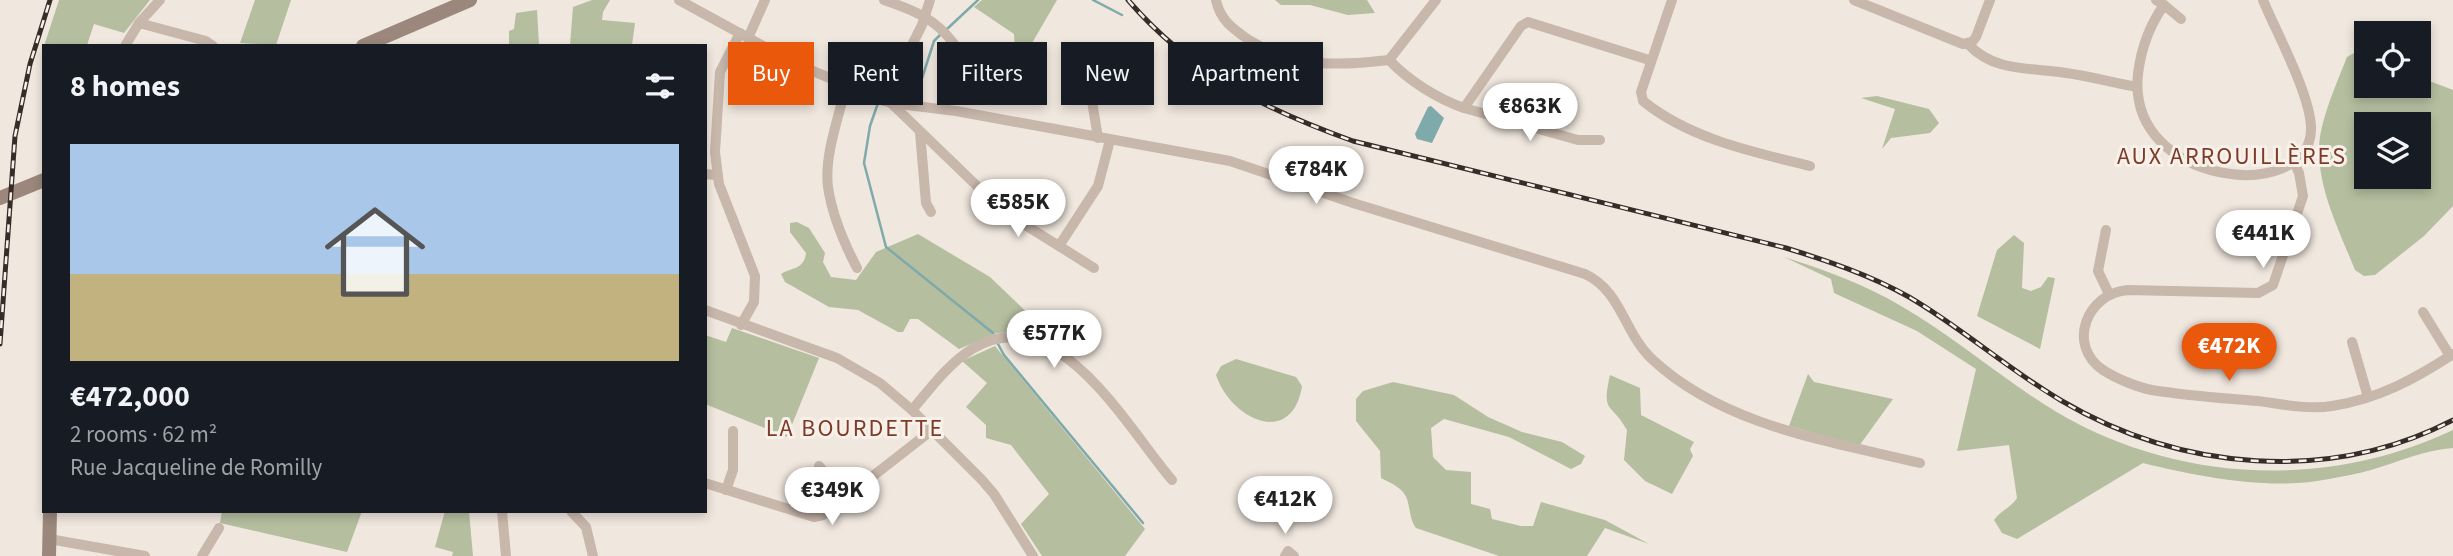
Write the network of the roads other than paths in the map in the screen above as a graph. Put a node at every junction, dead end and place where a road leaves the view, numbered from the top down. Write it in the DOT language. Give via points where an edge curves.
graph roads {
  1 [pos="160,0"];
  2 [pos="679,0"];
  3 [pos="765,0"];
  4 [pos="884,0"];
  5 [pos="930,0"];
  6 [pos="1216,0"];
  7 [pos="1436,0"];
  8 [pos="1672,0"];
  9 [pos="1854,0"];
  10 [pos="1990,0"];
  11 [pos="2263,0"];
  12 [pos="463,1"];
  13 [pos="2160,2"];
  14 [pos="924,14"];
  15 [pos="2181,19"];
  16 [pos="139,23"];
  17 [pos="744,36"];
  18 [pos="383,41"];
  19 [pos="914,42"];
  20 [pos="953,42"];
  21 [pos="126,44"];
  22 [pos="210,44"];
  23 [pos="1968,44"];
  24 [pos="1646,59"];
  25 [pos="1390,60"];
  26 [pos="828,78"];
  27 [pos="2137,87"];
  28 [pos="842,105"];
  29 [pos="891,105"];
  30 [pos="911,105"];
  31 [pos="1093,105"];
  32 [pos="1464,108"];
  33 [pos="920,132"];
  34 [pos="1098,138"];
  35 [pos="1110,140"];
  36 [pos="1600,140"];
  37 [pos="2294,162"];
  38 [pos="1810,166"];
  39 [pos="711,174"];
  40 [pos="42,181"];
  41 [pos="5,197"];
  42 [pos="931,212"];
  43 [pos="1016,219"];
  44 [pos="1009,230"];
  45 [pos="2106,230"];
  46 [pos="1059,246"];
  47 [pos="857,268"];
  48 [pos="1094,268"];
  49 [pos="2109,293"];
  50 [pos="707,311"];
  51 [pos="2423,312"];
  52 [pos="741,325"];
  53 [pos="2352,342"];
  54 [pos="2451,355"];
  55 [pos="2368,397"];
  56 [pos="912,410"];
  57 [pos="932,430"];
  58 [pos="733,431"];
  59 [pos="1920,463"];
  60 [pos="819,466"];
  61 [pos="1172,480"];
  62 [pos="707,484"];
  63 [pos="726,490"];
  64 [pos="845,497"];
  65 [pos="50,513"];
  66 [pos="502,513"];
  67 [pos="574,513"];
  68 [pos="219,528"];
  69 [pos="49,538"];
  70 [pos="48,556"];
  71 [pos="145,556"];
  72 [pos="202,556"];
  73 [pos="506,556"];
  74 [pos="593,556"];
  75 [pos="1032,556"];
  76 [pos="1285,556"];
  77 [pos="1294,556"];
  1 -- 16 [label="street"];
  2 -- 17 [label="street"];
  3 -- 17 [label="street" via="759,18"];
  4 -- 14 [label="street"];
  5 -- 14 [label="street"];
  6 -- 25 [label="street" via="1231,27 1280,56 1349,65"];
  7 -- 25 [label="street"];
  8 -- 38 [label="street" via="1641,92 1643,101 1692,131"];
  9 -- 23 [label="street"];
  10 -- 23 [label="street" via="1976,37"];
  11 -- 37 [label="street" via="2309,114 2309,144"];
  12 -- 18 [label="main road"];
  13 -- 15 [label="street"];
  13 -- 27 [label="street" via="2143,46"];
  14 -- 19 [label="street"];
  14 -- 20 [label="street"];
  16 -- 21 [label="street"];
  16 -- 22 [label="street"];
  17 -- 26 [label="street"];
  17 -- 39 [label="street" via="723,62 719,76"];
  23 -- 27 [label="street" via="1987,59 2012,68 2065,72"];
  24 -- 32 [label="street" via="1528,22"];
  25 -- 32 [label="street" via="1431,92"];
  27 -- 37 [label="street" via="2139,105 2152,132 2188,162 2238,175 2276,171"];
  28 -- 47 [label="street" via="828,185"];
  29 -- 33 [label="street"];
  30 -- 34 [label="street"];
  31 -- 34 [label="street"];
  32 -- 36 [label="street" via="1578,140"];
  33 -- 42 [label="street" via="926,203"];
  33 -- 43 [label="street"];
  34 -- 35 [label="street"];
  35 -- 46 [label="street" via="1098,186"];
  35 -- 59 [label="street" via="1230,161 1585,274 1607,288 1650,358 1699,393 1789,431"];
  37 -- 49 [label="street" via="2303,196 2273,285 2258,293"];
  39 -- 52 [label="street" via="755,276 754,302"];
  40 -- 41 [label="main road"];
  43 -- 44 [label="street"];
  43 -- 46 [label="street"];
  45 -- 49 [label="street" via="2098,271"];
  46 -- 48 [label="street"];
  49 -- 55 [label="street" via="2089,314 2084,344 2102,369 2138,386 2311,407"];
  50 -- 52 [label="street"];
  51 -- 54 [label="street"];
  52 -- 56 [label="street" via="852,365"];
  53 -- 55 [label="street"];
  54 -- 55 [label="street" via="2399,387"];
  56 -- 57 [label="street"];
  56 -- 61 [label="street" via="950,367 975,347 1009,337 1030,338 1052,349 1107,395"];
  57 -- 64 [label="street"];
  57 -- 75 [label="street" via="994,494"];
  58 -- 63 [label="street" via="733,470"];
  60 -- 64 [label="street"];
  62 -- 63 [label="street"];
  63 -- 64 [label="street" via="814,517"];
  65 -- 69 [label="main road"];
  66 -- 73 [label="street"];
  67 -- 74 [label="street" via="586,527"];
  68 -- 72 [label="street"];
  69 -- 70 [label="main road"];
  69 -- 71 [label="street"];
  76 -- 77 [label="street" via="1287,551"];
}
